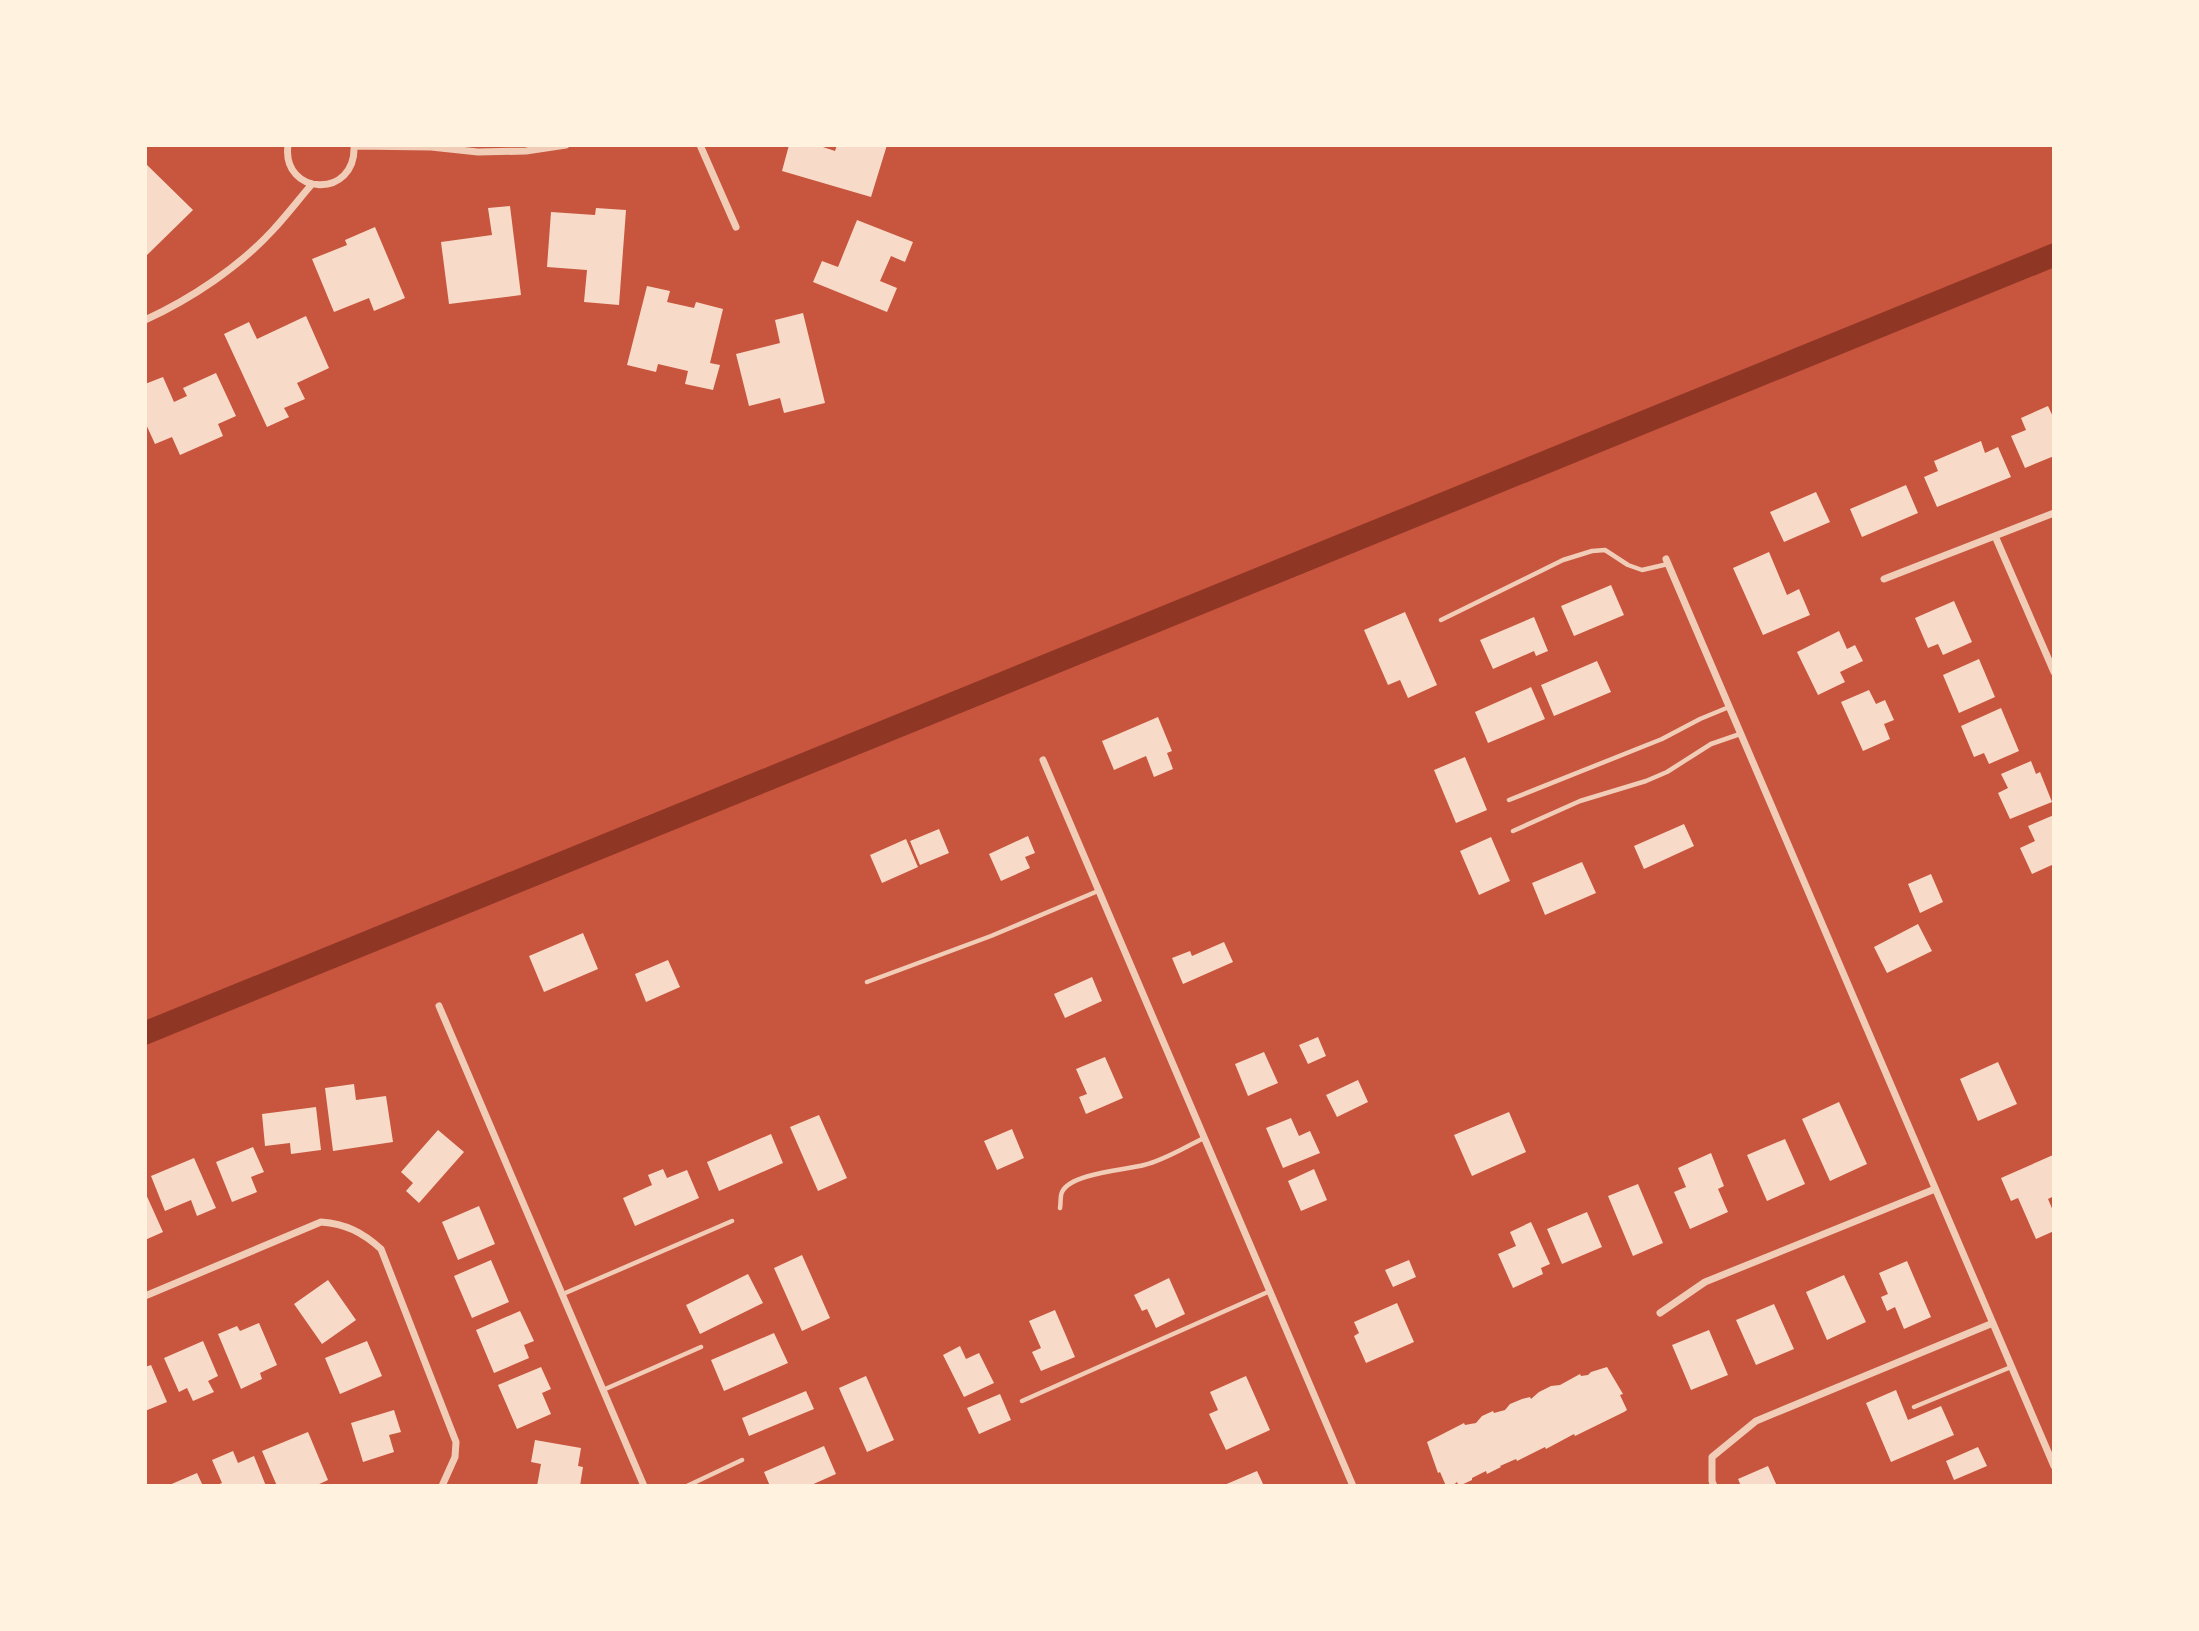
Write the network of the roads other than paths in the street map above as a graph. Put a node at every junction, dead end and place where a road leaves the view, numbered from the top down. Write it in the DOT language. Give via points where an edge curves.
graph roads {
  1 [pos="288,145"];
  2 [pos="566,145"];
  3 [pos="700,145"];
  4 [pos="354,146"];
  5 [pos="312,184"];
  6 [pos="736,227"];
  7 [pos="145,320"];
  8 [pos="2054,513"];
  9 [pos="1995,536"];
  10 [pos="1667,562"];
  11 [pos="1885,579"];
  12 [pos="1441,620"];
  13 [pos="2054,672"];
  14 [pos="1729,706"];
  15 [pos="1741,734"];
  16 [pos="1043,760"];
  17 [pos="1509,800"];
  18 [pos="1513,831"];
  19 [pos="1099,891"];
  20 [pos="867,982"];
  21 [pos="439,1006"];
  22 [pos="1204,1138"];
  23 [pos="1935,1189"];
  24 [pos="1060,1208"];
  25 [pos="732,1221"];
  26 [pos="1270,1291"];
  27 [pos="562,1295"];
  28 [pos="145,1296"];
  29 [pos="1660,1313"];
  30 [pos="1993,1323"];
  31 [pos="701,1347"];
  32 [pos="2011,1367"];
  33 [pos="603,1390"];
  34 [pos="1022,1401"];
  35 [pos="1914,1407"];
  36 [pos="742,1460"];
  37 [pos="2054,1466"];
  38 [pos="442,1486"];
  39 [pos="644,1486"];
  40 [pos="687,1486"];
  41 [pos="1353,1486"];
  42 [pos="1714,1486"];
  1 -- 5 [label="street" via="294,173"];
  2 -- 4 [label="street" via="478,152"];
  3 -- 6 [label="street"];
  4 -- 5 [label="street" via="350,169 342,178"];
  5 -- 7 [label="street" via="245,256 202,288"];
  8 -- 9 [label="street"];
  9 -- 11 [label="street"];
  9 -- 13 [label="street"];
  10 -- 12 [label="lane" via="1642,570 1605,550 1592,551 1563,560"];
  10 -- 14 [label="street"];
  14 -- 15 [label="street"];
  14 -- 17 [label="lane" via="1662,739"];
  15 -- 18 [label="lane" via="1711,744 1646,781 1580,801"];
  15 -- 23 [label="street"];
  16 -- 19 [label="street"];
  19 -- 20 [label="lane"];
  19 -- 22 [label="street"];
  21 -- 27 [label="street"];
  22 -- 24 [label="lane" via="1145,1165 1098,1172 1066,1186"];
  22 -- 26 [label="street"];
  23 -- 29 [label="street" via="1705,1282"];
  23 -- 30 [label="street"];
  25 -- 27 [label="lane"];
  26 -- 34 [label="lane"];
  26 -- 41 [label="street"];
  27 -- 33 [label="street"];
  28 -- 38 [label="street" via="321,1222 368,1237 381,1249 456,1442 455,1458"];
  30 -- 32 [label="street"];
  30 -- 42 [label="street" via="1756,1421 1712,1457"];
  31 -- 33 [label="lane"];
  32 -- 35 [label="lane"];
  32 -- 37 [label="street"];
  33 -- 39 [label="street"];
  36 -- 40 [label="lane"];
}
